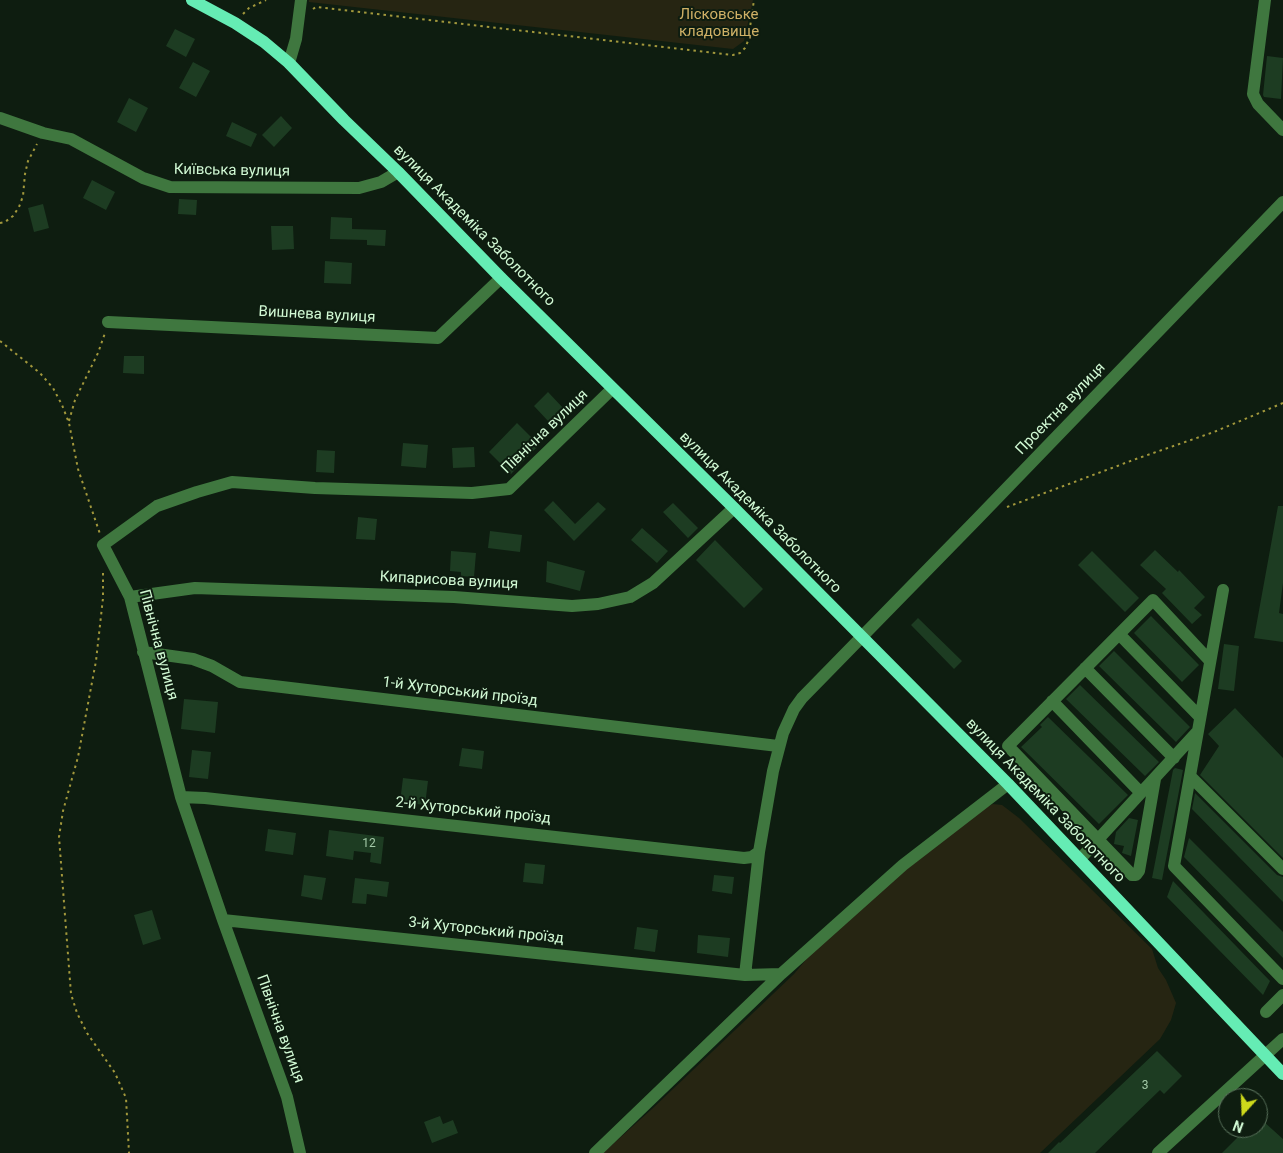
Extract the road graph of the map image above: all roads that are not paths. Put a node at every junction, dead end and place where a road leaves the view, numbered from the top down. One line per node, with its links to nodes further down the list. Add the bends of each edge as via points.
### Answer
1 (192, 0): 4 (main road, вулиця Академіка Заболотного, via 235,23)
2 (301, 0): 4 (street)
3 (1264, 0): 6 (street, via 1253,94 1258,104)
4 (289, 63): 7 (main road, вулиця Академіка Заболотного)
5 (0, 118): 7 (street, Київська вулиця, via 71,139 142,178 170,187 359,188 381,182)
6 (1283, 130)
7 (398, 172): 9 (main road, вулиця Академіка Заболотного)
8 (1283, 202): 16 (street, Проектна вулиця)
9 (501, 278): 10 (street, Вишнева вулиця, via 438,338); 11 (main road, вулиця Академіка Заболотного)
10 (108, 322)
11 (612, 389): 12 (main road, вулиця Академіка Заболотного); 14 (street, Північна вулиця, via 509,489 472,493 232,482 157,506 103,545)
12 (734, 508): 14 (street, Кипарисова вулиця, via 653,583 630,597 598,604 572,606 435,596 195,588); 16 (main road, вулиця Академіка Заболотного)
13 (1223, 590): 18 (street)
14 (130, 597): 17 (street, Північна вулиця)
15 (1118, 634): 18 (street, via 1153,600); 19 (street); 21 (street)
16 (861, 636): 23 (street, Проектна вулиця, via 802,698); 27 (main road, вулиця Академіка Заболотного)
17 (143, 652): 23 (street, 1-й Хуторський проїзд, via 193,659 240,682); 29 (street, Північна вулиця)
18 (1210, 661): 21 (street)
19 (1085, 668): 20 (street); 24 (street)
20 (1052, 701): 28 (street); 30 (street, via 1008,746)
21 (1200, 717): 22 (street)
22 (1198, 731): 24 (street); 25 (street)
23 (778, 746): 31 (street, Проектна вулиця)
24 (1174, 758): 26 (street)
25 (1190, 776): 33 (street); 37 (street, via 1174,866)
26 (1155, 779): 28 (street); 30 (street, via 1138,874 1131,874)
27 (1008, 784): 32 (main road, вулиця Академіка Заболотного); 35 (street, via 903,865)
28 (1141, 793): 30 (street)
29 (181, 797): 31 (street, 2-й Хуторський проїзд, via 744,858); 34 (street, Північна вулиця)
30 (1099, 839): 32 (street)
31 (759, 852): 36 (street, Проектна вулиця)
32 (1080, 859): 41 (main road, вулиця Академіка Заболотного)
33 (1283, 870)
34 (223, 920): 36 (street, 3-й Хуторський проїзд); 43 (street, Північна вулиця, via 287,1097)
35 (781, 974): 36 (street, 3-й Хуторський проїзд); 44 (street)
36 (745, 975)
37 (1283, 978)
38 (1283, 995): 39 (street)
39 (1266, 1012)
40 (1283, 1039): 41 (street)
41 (1266, 1056): 42 (main road, вулиця Академіка Заболотного); 45 (street)
42 (1283, 1074)
43 (300, 1153)
44 (594, 1153)
45 (1158, 1153)

